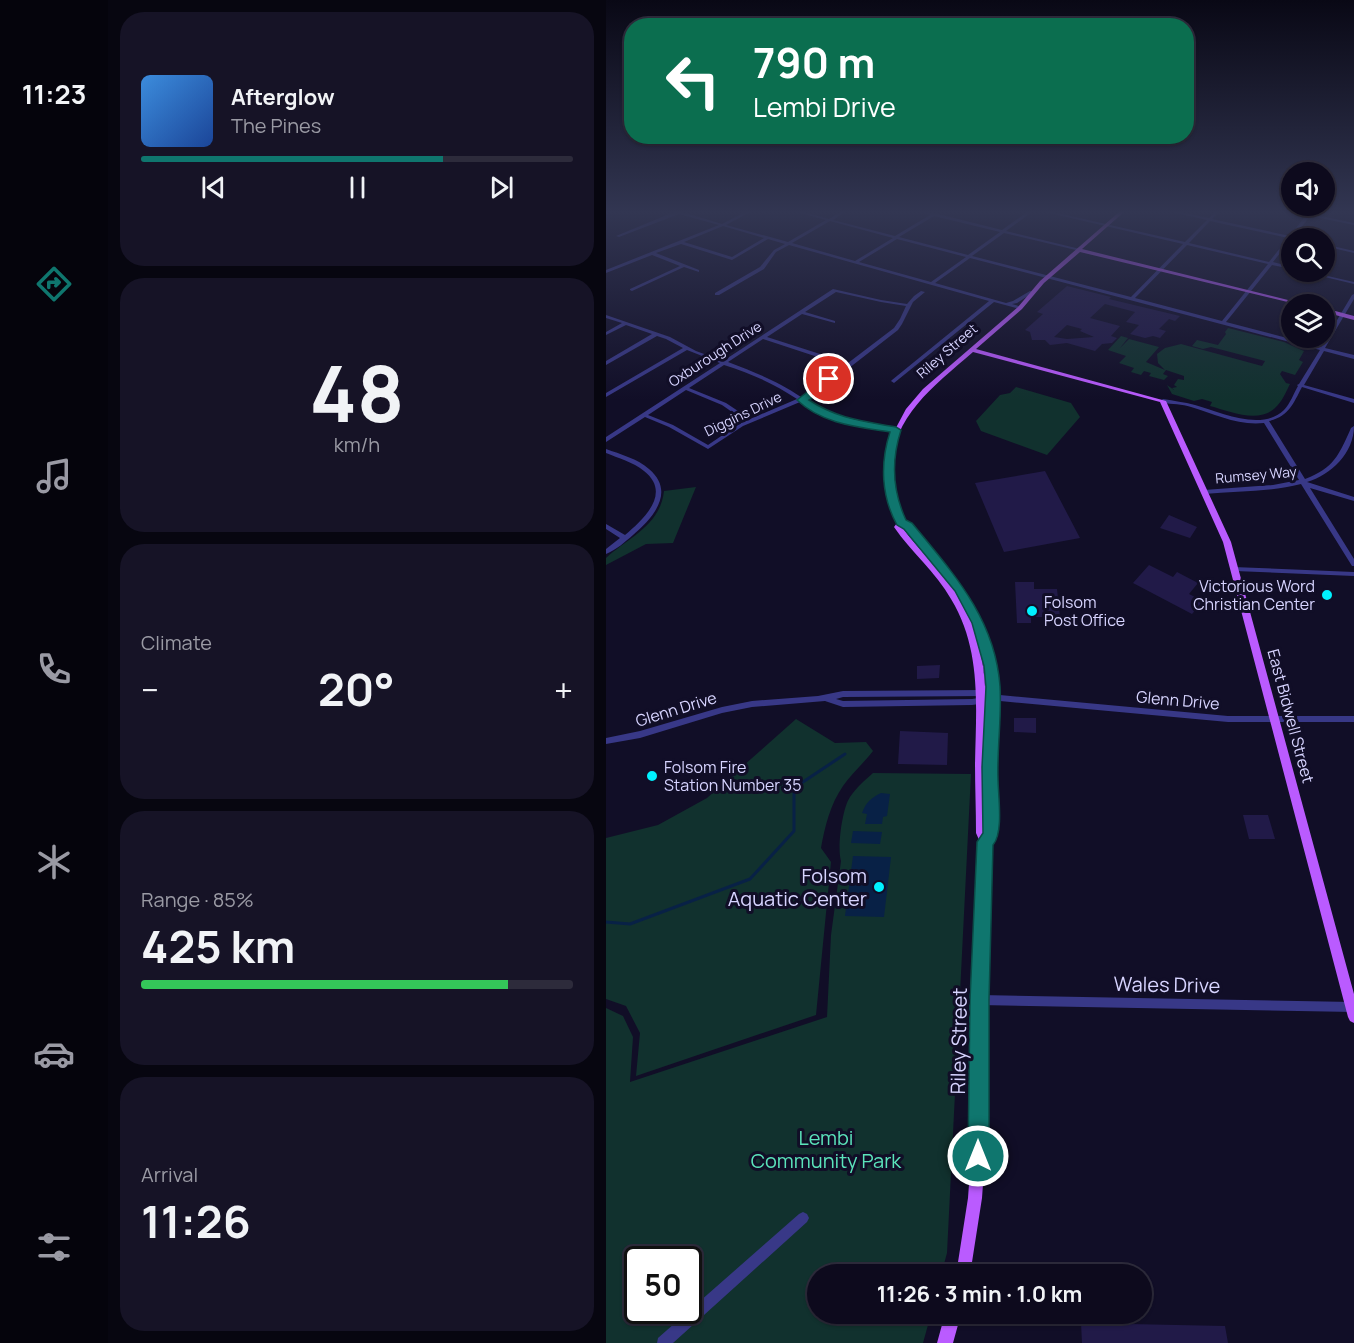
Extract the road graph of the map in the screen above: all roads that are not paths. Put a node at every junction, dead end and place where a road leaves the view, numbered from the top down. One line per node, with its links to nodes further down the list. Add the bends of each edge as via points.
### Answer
1 (665, 275): 14 (street)
2 (750, 275): 18 (street)
3 (899, 275): 13 (street)
4 (944, 275): 13 (street)
5 (1038, 275): 10 (street)
6 (1050, 275): 10 (main road, Riley Street)
7 (1155, 275): 20 (street)
8 (1180, 275): 15 (main road)
9 (1260, 275): 15 (street)
10 (1047, 277): 17 (main road, Riley Street); 20 (street)
11 (1335, 279): 12 (street)
12 (1354, 283)
13 (931, 284): 22 (street)
14 (632, 290)
15 (1248, 291): 21 (main road); 33 (street)
16 (923, 292): 24 (street, Diggins Drive)
17 (1032, 292): 23 (street); 25 (main road, Riley Street)
18 (717, 294)
19 (1354, 295): 28 (street)
20 (1132, 299): 33 (street)
21 (1281, 299)
22 (992, 301): 23 (street); 50 (street)
23 (1004, 304): 25 (street)
24 (907, 305): 26 (street, Oxburough Drive, via 835,290); 48 (street, Diggins Drive, via 898,326)
25 (1020, 308): 35 (main road, Riley Street)
26 (800, 312): 31 (street); 38 (street, Oxburough Drive)
27 (1335, 313): 28 (main road)
28 (1342, 315): 30 (main road); 34 (street)
29 (606, 316): 32 (street)
30 (1354, 318)
31 (833, 322)
32 (626, 323): 36 (street); 37 (street)
33 (1223, 323): 39 (street)
34 (1335, 327)
35 (995, 330): 42 (main road, Riley Street); 46 (main road, via 988,340 990,345)
36 (606, 334)
37 (656, 334): 40 (street); 47 (street)
38 (762, 337): 45 (street, Oxburough Drive); 48 (street)
39 (1281, 338)
40 (687, 348): 45 (street); 53 (street)
41 (1322, 348): 44 (street); 51 (street)
42 (972, 350): 43 (main road); 49 (main road, Riley Street)
43 (998, 357): 46 (main road); 49 (main road, via 972,358)
44 (1354, 357)
45 (723, 362): 52 (street, Oxburough Drive); 54 (street, via 771,381)
46 (1018, 362): 55 (main road)
47 (606, 363)
48 (848, 365): 54 (street, Diggins Drive)
49 (954, 366): 61 (main road, Riley Street, via 917,398)
50 (894, 381)
51 (1300, 386): 56 (street); 58 (street, via 1286,411)
52 (684, 388): 57 (street, Oxburough Drive); 59 (street, via 724,404)
53 (606, 395)
54 (802, 400): 59 (street, Diggins Drive); 61 (street, via 842,421)
55 (1159, 400): 58 (street, via 1238,420); 66 (main road, East Bidwell Street, via 1169,428 1175,431)
56 (1354, 401)
57 (644, 415): 59 (street, Diggins Drive, via 708,447); 62 (street, Oxburough Drive)
58 (1265, 420): 65 (street)
59 (749, 421)
60 (1354, 428): 63 (street, Rumsey Way)
61 (896, 430): 68 (main road, Riley Street, via 887,471)
62 (606, 440)
63 (1350, 445): 65 (street, Rumsey Way, via 1331,468)
64 (606, 451): 71 (street, via 641,467 657,484 654,509)
65 (1304, 484): 66 (street, Rumsey Way); 67 (street); 74 (street)
66 (1204, 492): 75 (main road, East Bidwell Street, via 1223,532)
67 (1354, 499)
68 (901, 523): 70 (main road, Riley Street, via 898,527); 73 (main road, Riley Street, via 908,526)
69 (606, 526): 71 (street)
70 (904, 535): 73 (main road, via 926,557); 78 (main road, Riley Street, via 944,582 964,613)
71 (625, 538): 72 (street)
72 (606, 552)
73 (936, 561): 78 (main road, Riley Street, via 959,589 978,623 990,666)
74 (1354, 564)
75 (1234, 569): 76 (street); 81 (main road, East Bidwell Street)
76 (1354, 574)
77 (884, 694): 78 (street, Glenn Drive); 79 (street, Glenn Drive, via 843,693); 80 (street)
78 (990, 697): 80 (street, Glenn Drive); 81 (street, Glenn Drive, via 1228,719); 84 (main road, Riley Street, via 981,833 985,842)
79 (826, 698): 80 (street, Glenn Drive); 83 (street, Glenn Drive, via 747,704 652,733)
80 (843, 704)
81 (1274, 718): 82 (street, Glenn Drive); 85 (main road, East Bidwell Street)
82 (1354, 719)
83 (606, 741)
84 (980, 1000): 85 (street, Wales Drive); 87 (main road, Riley Street, via 978,1156)
85 (1353, 1010)
86 (803, 1218): 89 (street)
87 (965, 1264)
88 (950, 1324): 90 (main road)
89 (663, 1343)
90 (945, 1343)

